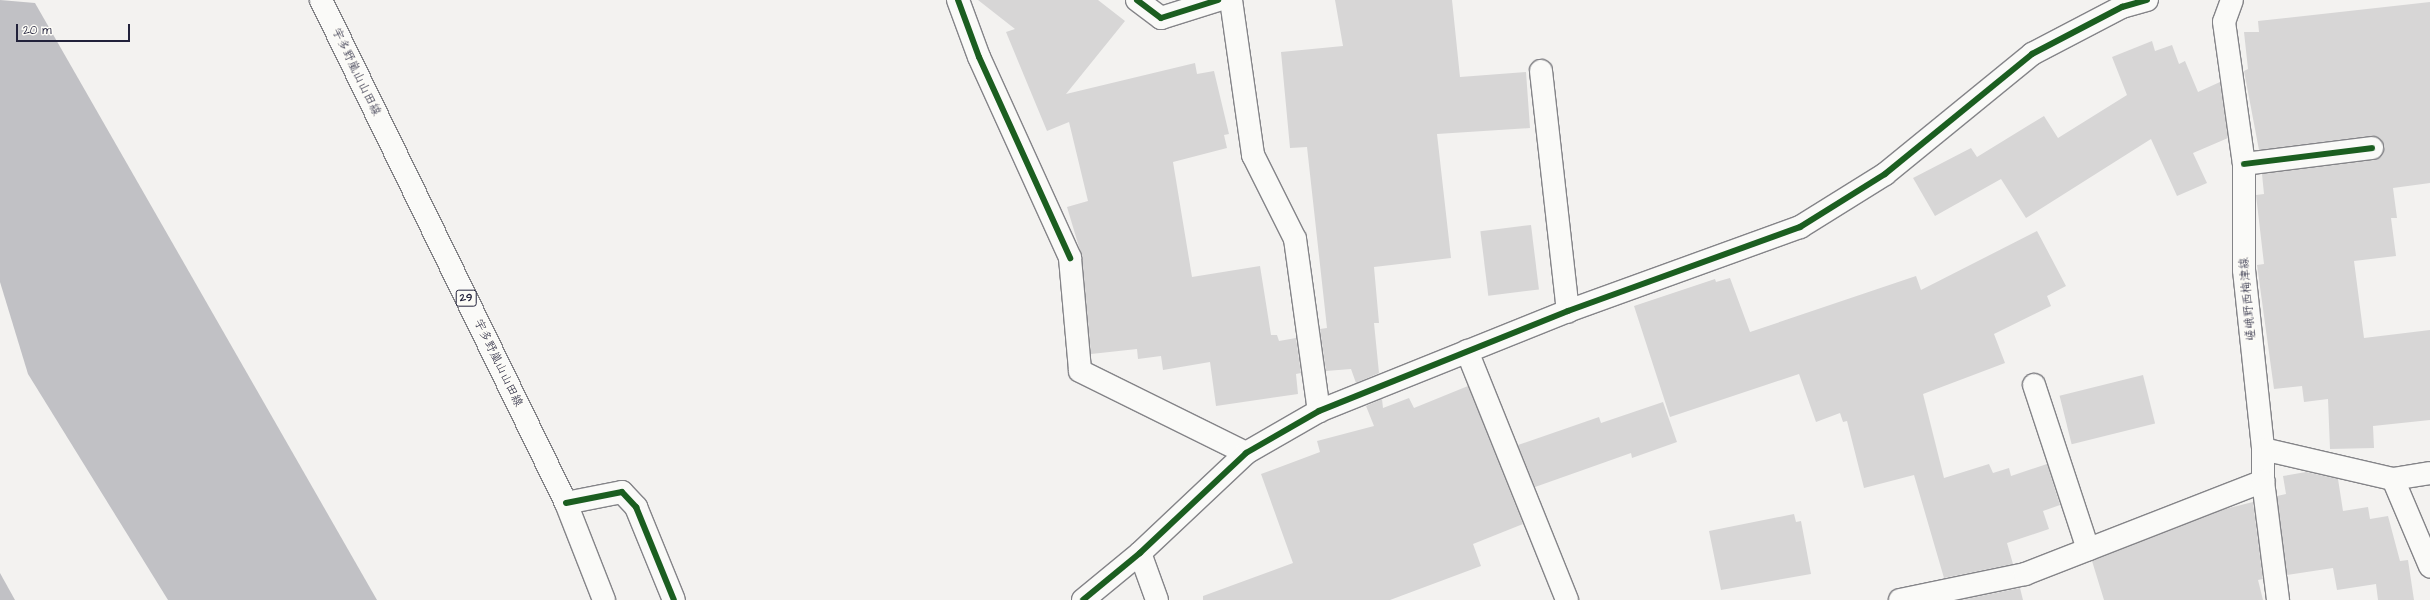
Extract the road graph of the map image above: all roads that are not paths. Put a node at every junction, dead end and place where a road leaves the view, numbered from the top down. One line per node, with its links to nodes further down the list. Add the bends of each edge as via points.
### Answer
1 (321, 0): 20 (street, 宇多野嵐山山田線 / 29)
2 (958, 0): 16 (street, via 979,57 1070,258 1080,371)
3 (1137, 0): 4 (street, via 1161,18)
4 (1218, 0)
5 (1230, 0): 14 (street, via 1254,155 1295,238)
6 (2147, 0): 11 (street, via 2122,6 2032,54 1884,174 1800,227)
7 (2232, 0): 10 (street, 嵯峨野西梅津線, via 2224,22)
8 (1541, 71): 11 (street)
9 (2372, 148): 10 (street)
10 (2244, 164): 15 (street, 嵯峨野西梅津線, via 2244,270)
11 (1568, 311): 12 (street)
12 (1467, 351): 14 (street); 28 (street)
13 (2034, 385): 21 (street)
14 (1319, 411): 16 (street)
15 (2263, 449): 18 (street); 19 (street, 嵯峨野西梅津線)
16 (1246, 453): 22 (street)
17 (2430, 472): 18 (street)
18 (2393, 479): 23 (street)
19 (2263, 481): 21 (street); 30 (street, 嵯峨野西梅津線)
20 (566, 504): 24 (street, 宇多野嵐山山田線 / 29); 25 (street, via 622,492 636,507)
21 (2088, 549): 29 (street, via 2025,574)
22 (1140, 553): 26 (street); 27 (street)
23 (2430, 566)
24 (604, 600)
25 (674, 600)
26 (1083, 600)
27 (1157, 600)
28 (1567, 600)
29 (1900, 600)
30 (2278, 600)

